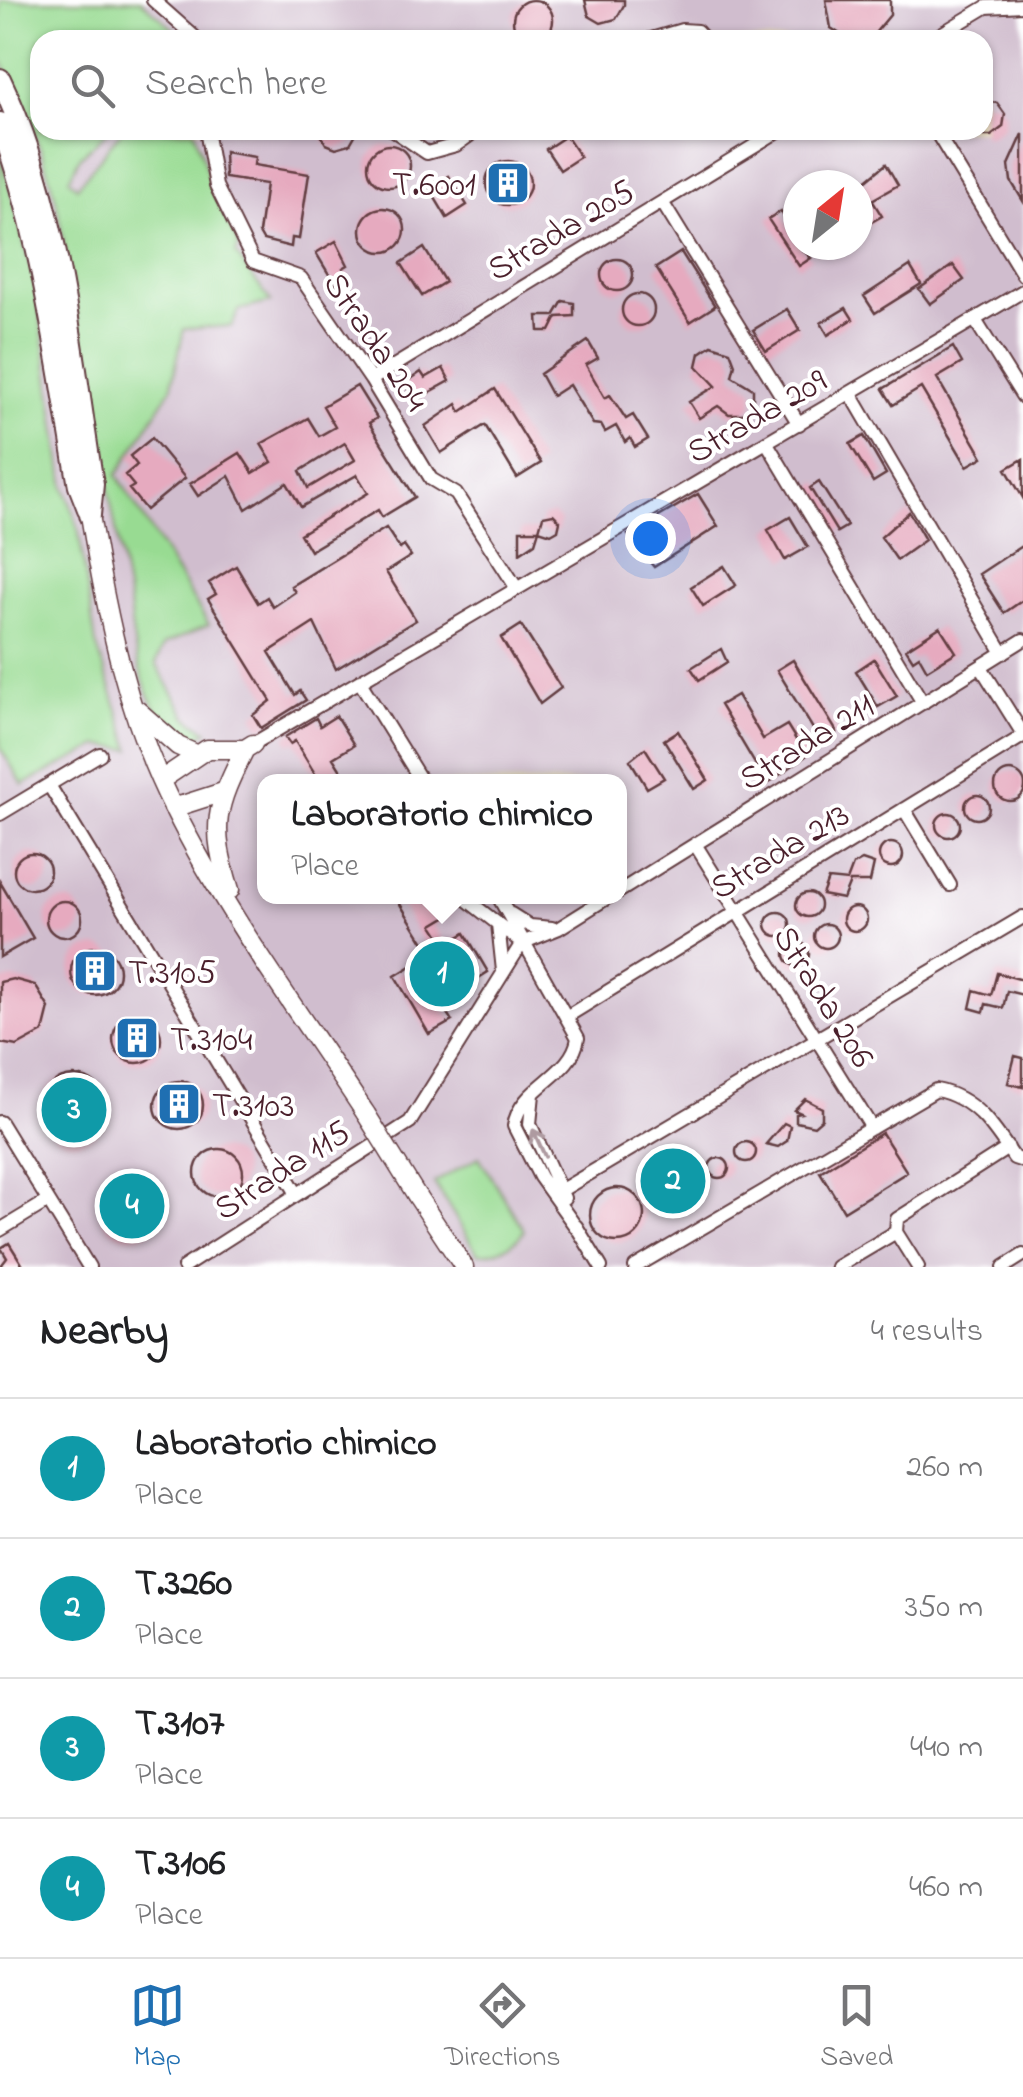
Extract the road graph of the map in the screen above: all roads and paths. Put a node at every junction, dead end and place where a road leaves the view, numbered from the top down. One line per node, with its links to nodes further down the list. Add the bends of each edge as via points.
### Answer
1 (153, 0): 3 (lane)
2 (1022, 9): 4 (lane, via 986,7)
3 (187, 30)
4 (947, 30)
5 (0, 78): 21 (highway, via 51,227 93,484)
6 (0, 122): 21 (highway, via 36,240 79,486)
7 (208, 140): 16 (lane, Strada 204, via 216,186 253,261 300,278)
8 (407, 140): 9 (lane, via 427,154)
9 (463, 140)
10 (754, 140): 12 (lane, Strada 205)
11 (941, 140): 13 (lane)
12 (662, 202): 16 (lane, Strada 205); 19 (lane)
13 (1023, 275)
14 (1023, 291): 15 (lane, Strada 209)
15 (975, 320): 17 (lane, Strada 209); 18 (lane)
16 (372, 380): 22 (lane, Strada 204, via 431,479 456,494)
17 (852, 394): 19 (lane, Strada 209); 24 (lane)
18 (1023, 397)
19 (799, 424): 20 (lane, Strada 209)
20 (767, 442): 22 (lane, Strada 209); 27 (lane)
21 (90, 516): 28 (main road, via 109,626)
22 (516, 588): 26 (lane, Strada 209)
23 (1023, 640): 24 (lane, Strada 211)
24 (1003, 653): 25 (lane, Strada 211)
25 (981, 667): 27 (lane, Strada 211); 29 (lane)
26 (360, 682): 30 (lane, Strada 209); 33 (lane)
27 (923, 703): 40 (lane, Strada 211)
28 (133, 706): 32 (main road, via 156,730); 34 (main road)
29 (1023, 735): 38 (lane, Strada 213)
30 (249, 746): 32 (main road); 36 (main road)
31 (100, 754): 35 (lane)
32 (196, 754): 34 (main road)
33 (417, 774)
34 (161, 780): 37 (main road)
35 (50, 784): 39 (lane); 62 (lane)
36 (223, 792): 37 (main road); 49 (main road, via 216,846)
37 (173, 808): 49 (main road)
38 (904, 809): 41 (lane); 46 (lane, Strada 213)
39 (0, 814)
40 (695, 844): 42 (lane, Strada 211); 46 (lane, Strada 206)
41 (950, 885)
42 (627, 887)
43 (474, 904): 50 (lane)
44 (503, 904): 47 (lane)
45 (597, 904): 51 (lane)
46 (736, 911): 54 (lane, Strada 213); 55 (lane, Strada 206)
47 (509, 913): 51 (lane, via 530,926); 52 (lane)
48 (1023, 917): 55 (lane)
49 (239, 920): 70 (main road, bridge)
50 (498, 924): 52 (lane); 53 (lane)
51 (559, 928): 52 (lane)
52 (522, 943): 53 (lane); 54 (lane)
53 (503, 976): 62 (lane, Strada 115, via 410,1122)
54 (566, 1017): 56 (lane, via 577,1046)
55 (816, 1038): 58 (lane, Strada 206); 61 (lane)
56 (533, 1094): 61 (lane, one-way to 56, via 530,1124); 65 (lane, via 516,1112 516,1136)
57 (0, 1122): 63 (lane)
58 (872, 1128): 59 (lane, via 936,1090 973,1104); 72 (lane)
59 (1008, 1148): 60 (lane); 66 (lane, via 897,1219)
60 (1023, 1161)
61 (560, 1191): 65 (lane)
62 (297, 1194): 69 (lane, Strada 115)
63 (48, 1201): 64 (lane); 68 (lane)
64 (0, 1230)
65 (578, 1230): 71 (lane)
66 (896, 1232): 73 (lane); 74 (lane)
67 (1023, 1255): 75 (lane)
68 (89, 1267)
69 (184, 1267)
70 (464, 1267)
71 (601, 1267)
72 (635, 1267)
73 (837, 1267)
74 (918, 1267)
75 (1004, 1267)

